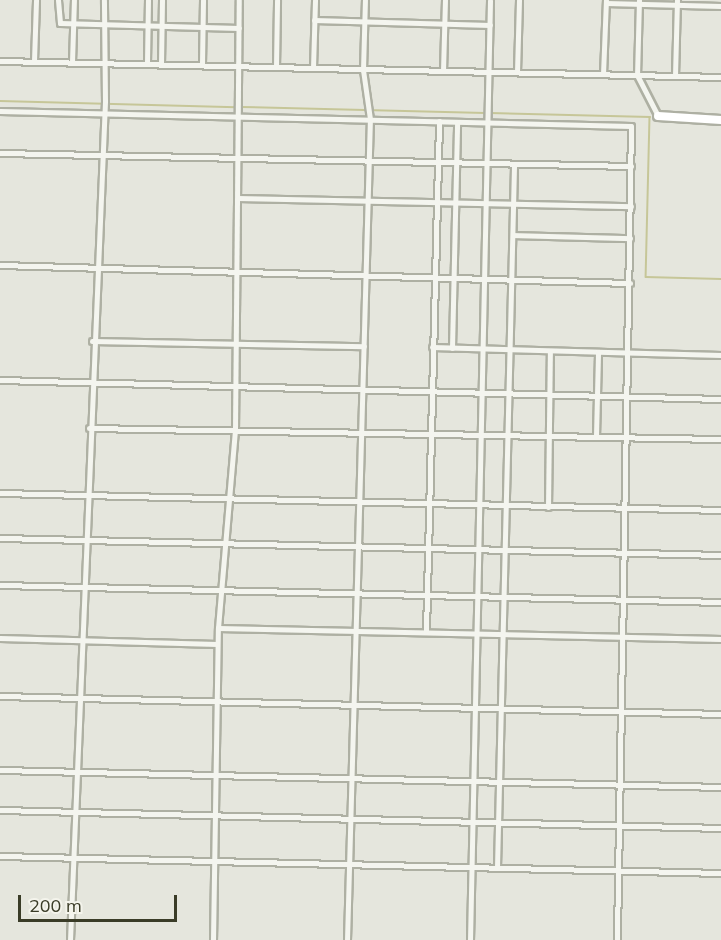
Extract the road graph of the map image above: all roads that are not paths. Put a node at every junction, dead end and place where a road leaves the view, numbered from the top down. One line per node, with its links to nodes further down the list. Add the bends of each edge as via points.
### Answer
1 (36, 0): 30 (street)
2 (58, 0): 21 (street, via 57,21)
3 (74, 0): 21 (street)
4 (104, 0): 23 (street)
5 (148, 0): 24 (street)
6 (162, 0): 26 (street)
7 (203, 0): 27 (street)
8 (239, 0): 28 (street)
9 (277, 0): 37 (street)
10 (315, 0): 19 (street)
11 (365, 0): 20 (street)
12 (445, 0): 22 (street)
13 (490, 0): 25 (street)
14 (519, 0): 42 (street)
15 (606, 2): 16 (street); 43 (street)
16 (639, 2): 17 (street); 44 (street)
17 (677, 2): 18 (street); 45 (street)
18 (721, 6)
19 (314, 20): 20 (street); 38 (street)
20 (364, 21): 22 (street); 39 (street)
21 (73, 23): 23 (street); 31 (street)
22 (445, 23): 25 (street); 40 (street)
23 (103, 24): 24 (street); 32 (street)
24 (147, 25): 26 (street); 33 (street)
25 (490, 25): 41 (street)
26 (161, 26): 27 (street); 34 (street)
27 (203, 27): 28 (street); 35 (street)
28 (239, 27): 36 (street)
29 (0, 60): 30 (street)
30 (34, 61): 31 (street)
31 (72, 62): 32 (street)
32 (103, 63): 33 (street); 48 (street)
33 (147, 63): 34 (street)
34 (161, 64): 35 (street)
35 (202, 64): 36 (street)
36 (239, 66): 37 (street); 49 (street)
37 (276, 68): 38 (street)
38 (313, 68): 39 (street)
39 (363, 70): 40 (street); 51 (street)
40 (442, 70): 41 (street)
41 (490, 71): 42 (street); 55 (street)
42 (517, 72): 43 (street)
43 (603, 74): 44 (street)
44 (637, 75): 45 (street); 50 (street)
45 (675, 76): 46 (street)
46 (721, 77)
47 (0, 111): 48 (street)
48 (103, 114): 49 (street); 57 (street)
49 (240, 116): 51 (street); 58 (street)
50 (658, 116): 52 (street)
51 (370, 119): 53 (street); 59 (street)
52 (721, 120)
53 (439, 121): 54 (street); 60 (street)
54 (457, 122): 55 (street); 61 (street)
55 (489, 123): 62 (street); 64 (street, via 628,125 632,128)
56 (0, 153): 57 (street)
57 (101, 158): 58 (street); 75 (street)
58 (239, 161): 59 (street); 65 (street)
59 (369, 163): 60 (street); 66 (street)
60 (438, 164): 61 (street); 67 (street)
61 (456, 164): 62 (street); 68 (street)
62 (487, 164): 63 (street); 69 (street)
63 (514, 164): 64 (street); 70 (street)
64 (631, 166): 71 (street)
65 (240, 198): 66 (street); 76 (street)
66 (368, 200): 67 (street); 77 (street)
67 (437, 202): 68 (street); 78 (street)
68 (455, 202): 69 (street); 79 (street)
69 (487, 203): 70 (street); 80 (street)
70 (513, 203): 71 (street); 72 (street)
71 (631, 206): 73 (street)
72 (513, 235): 73 (street); 81 (street)
73 (630, 238): 82 (street)
74 (0, 265): 75 (street)
75 (95, 267): 76 (street); 83 (street)
76 (238, 272): 77 (street); 84 (street)
77 (366, 276): 78 (street); 85 (street)
78 (434, 278): 79 (street); 86 (street)
79 (453, 278): 80 (street); 87 (street)
80 (484, 279): 81 (street); 88 (street)
81 (512, 280): 82 (street); 89 (street)
82 (630, 284): 92 (street)
83 (92, 341): 84 (street); 95 (street)
84 (237, 344): 85 (street); 96 (street)
85 (364, 346): 97 (street)
86 (432, 347): 87 (street); 98 (street)
87 (452, 348): 88 (street)
88 (483, 349): 89 (street); 99 (street)
89 (510, 349): 90 (street); 100 (street)
90 (550, 351): 91 (street); 101 (street)
91 (598, 352): 92 (street); 102 (street)
92 (628, 353): 93 (street); 103 (street)
93 (721, 355)
94 (0, 380): 95 (street)
95 (91, 382): 96 (street); 105 (street)
96 (236, 386): 97 (street); 106 (street)
97 (363, 390): 98 (street); 107 (street)
98 (430, 392): 99 (street); 108 (street)
99 (483, 393): 100 (street); 109 (street)
100 (508, 394): 101 (street); 110 (street)
101 (549, 394): 102 (street); 111 (street)
102 (597, 396): 103 (street); 112 (street)
103 (627, 397): 104 (street); 113 (street)
104 (721, 399)
105 (89, 428): 106 (street); 116 (street)
106 (235, 430): 107 (street); 117 (street)
107 (362, 431): 108 (street); 118 (street)
108 (428, 432): 109 (street); 119 (street)
109 (482, 433): 110 (street); 120 (street)
110 (507, 434): 111 (street); 121 (street)
111 (548, 435): 112 (street); 122 (street)
112 (596, 436): 113 (street)
113 (627, 436): 114 (street); 123 (street)
114 (721, 439)
115 (0, 493): 116 (street)
116 (86, 495): 117 (street); 126 (street)
117 (226, 499): 118 (street); 127 (street)
118 (360, 502): 119 (street); 128 (street)
119 (428, 504): 120 (street); 129 (street)
120 (480, 506): 121 (street); 130 (street)
121 (505, 506): 122 (street); 131 (street)
122 (548, 507): 123 (street)
123 (626, 508): 124 (street); 132 (street)
124 (721, 510)
125 (0, 538): 126 (street)
126 (84, 540): 127 (street); 135 (street)
127 (221, 546): 128 (street); 136 (street)
128 (358, 547): 129 (street); 137 (street)
129 (428, 549): 130 (street); 138 (street)
130 (479, 550): 131 (street); 139 (street)
131 (504, 550): 132 (street); 140 (street)
132 (625, 554): 133 (street); 141 (street)
133 (721, 555)
134 (0, 585): 135 (street)
135 (82, 586): 136 (street); 151 (street)
136 (219, 592): 137 (street); 143 (street)
137 (357, 594): 138 (street); 144 (street)
138 (427, 596): 139 (street); 145 (street)
139 (479, 597): 140 (street); 146 (street)
140 (503, 598): 141 (street); 147 (street)
141 (624, 601): 142 (street); 149 (street)
142 (721, 602)
143 (218, 628): 144 (street); 152 (street)
144 (356, 631): 145 (street); 156 (street)
145 (426, 632): 146 (street)
146 (478, 633): 147 (street); 157 (street)
147 (502, 634): 149 (street); 158 (street)
148 (0, 638): 151 (street)
149 (623, 638): 150 (street); 159 (street)
150 (721, 639)
151 (80, 640): 152 (street); 154 (street)
152 (217, 644): 155 (street)
153 (0, 696): 154 (street)
154 (77, 698): 155 (street); 162 (street)
155 (216, 702): 156 (street); 163 (street)
156 (353, 706): 157 (street); 164 (street)
157 (477, 708): 158 (street); 165 (street)
158 (501, 709): 159 (street); 166 (street)
159 (622, 712): 160 (street); 167 (street)
160 (721, 714)
161 (0, 770): 162 (street)
162 (74, 772): 163 (street); 170 (street)
163 (215, 776): 164 (street); 171 (street)
164 (352, 779): 165 (street); 172 (street)
165 (474, 782): 166 (street); 173 (street)
166 (500, 782): 167 (street); 174 (street)
167 (621, 786): 168 (street); 175 (street)
168 (721, 787)
169 (0, 810): 170 (street)
170 (72, 813): 171 (street); 178 (street)
171 (214, 816): 172 (street); 179 (street)
172 (351, 820): 173 (street); 180 (street)
173 (473, 823): 174 (street); 181 (street)
174 (499, 823): 175 (street); 182 (street)
175 (620, 826): 176 (street); 183 (street)
176 (721, 828)
177 (0, 856): 178 (street)
178 (71, 857): 179 (street); 185 (street)
179 (213, 861): 180 (street); 186 (street)
180 (350, 863): 181 (street); 187 (street)
181 (472, 866): 182 (street); 188 (street)
182 (498, 867): 183 (street)
183 (619, 871): 184 (street); 189 (street)
184 (721, 873)
185 (70, 940)
186 (213, 940)
187 (347, 940)
188 (470, 940)
189 (617, 940)

